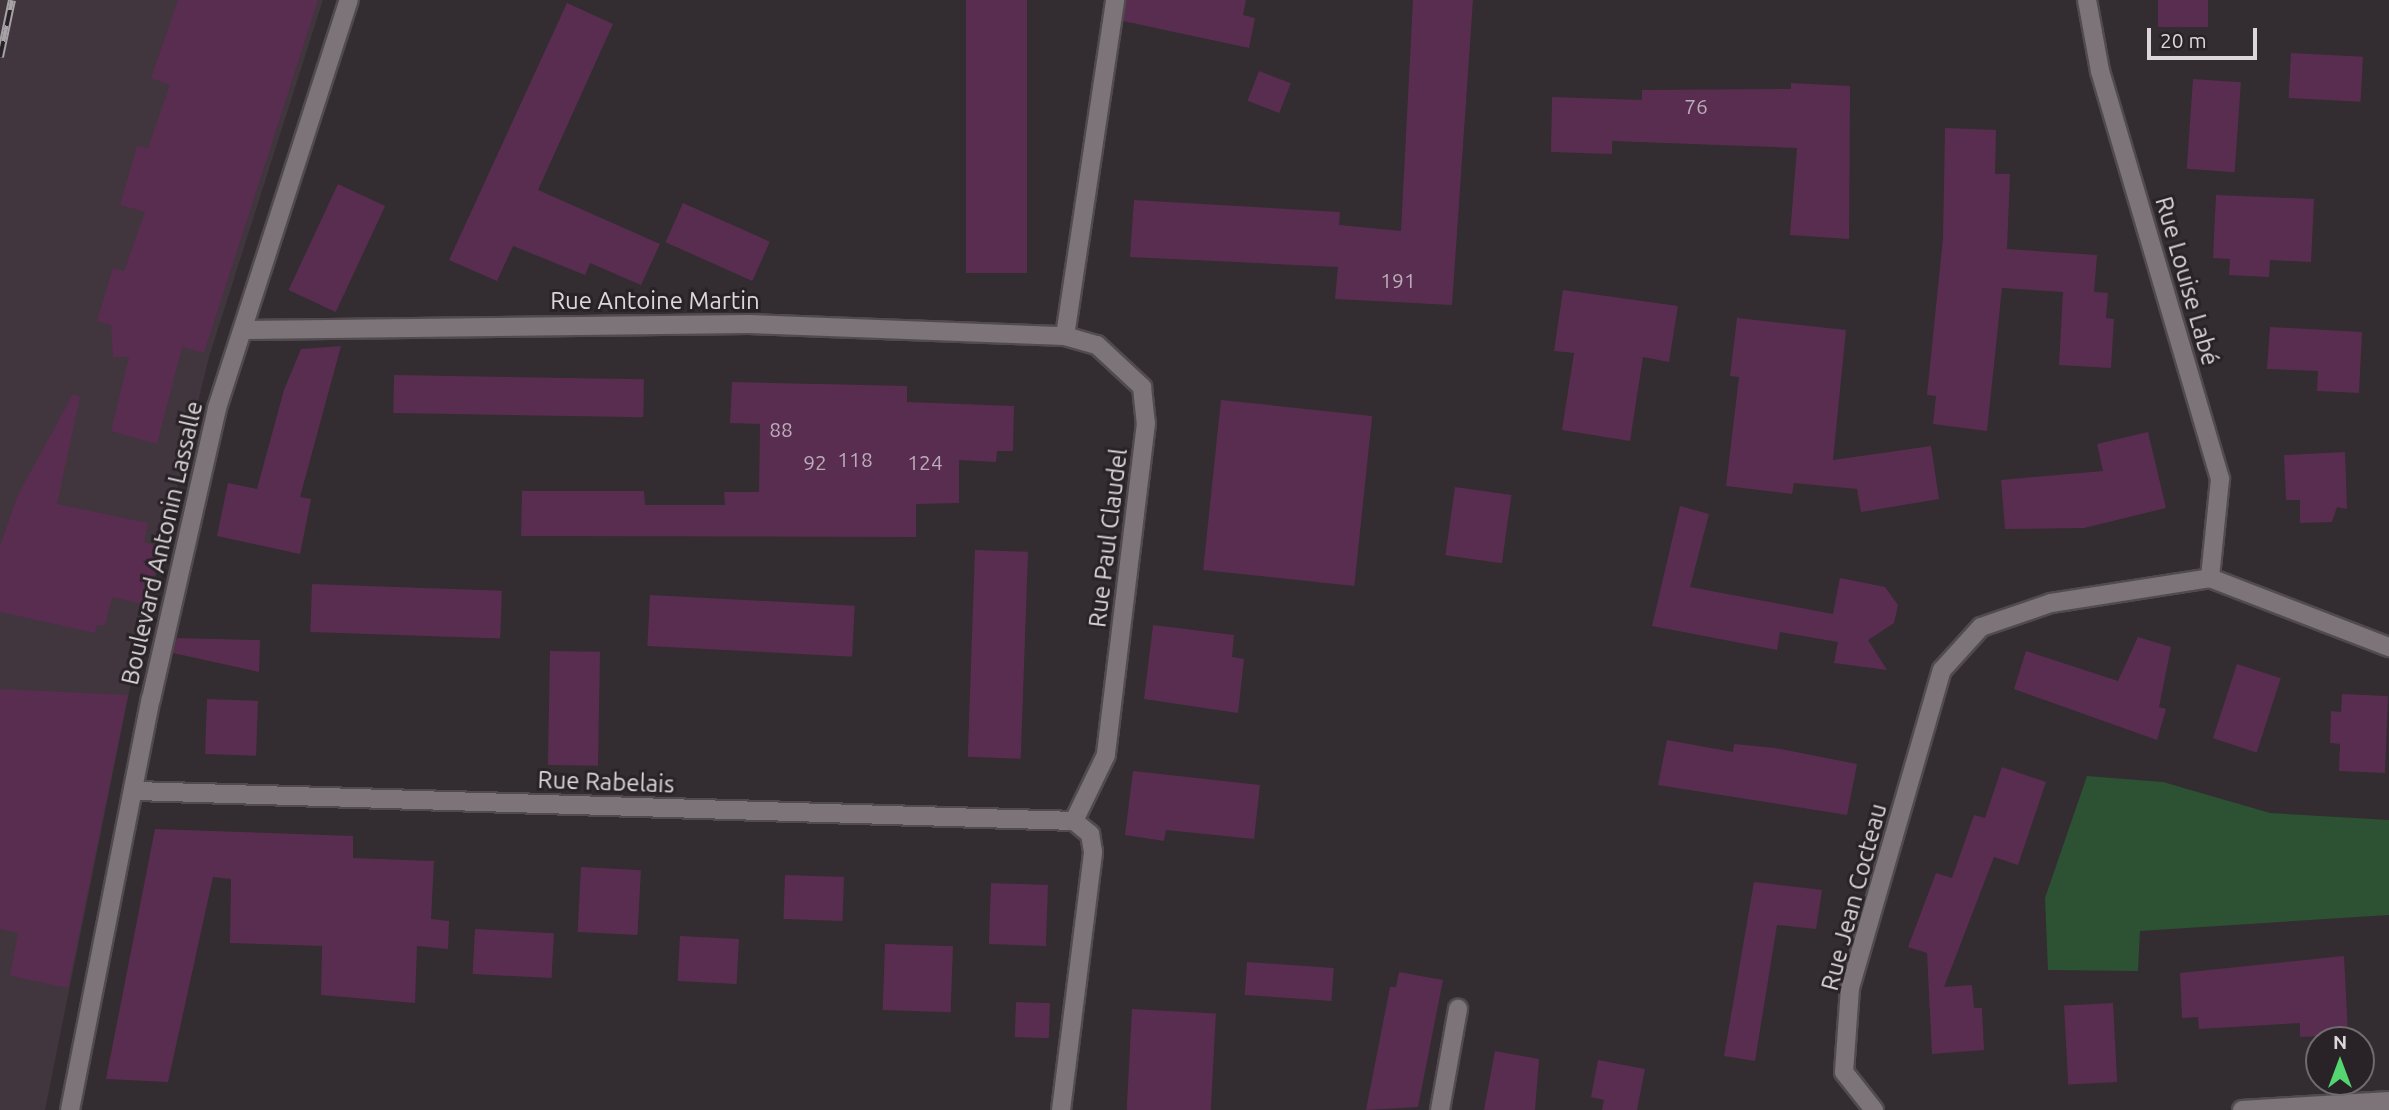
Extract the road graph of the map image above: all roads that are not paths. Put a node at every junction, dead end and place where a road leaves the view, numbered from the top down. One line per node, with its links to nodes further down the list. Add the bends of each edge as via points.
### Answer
1 (349, 0): 4 (street, Boulevard Antonin Lassalle)
2 (1115, 0): 5 (street)
3 (2087, 0): 6 (street, Rue Louise Labé, via 2100,71 2220,480)
4 (245, 330): 5 (street, Rue Antoine Martin, via 749,324); 8 (street, Boulevard Antonin Lassalle, via 214,421 151,699)
5 (1065, 336): 9 (street, Rue Paul Claudel, via 1097,345 1125,366 1142,387 1146,423 1106,755)
6 (2210, 578): 7 (street); 15 (street, Rue Jean Cocteau, via 2051,603 1981,627 1942,670 1850,988 1844,1072)
7 (2389, 647)
8 (136, 792): 9 (street, Rue Rabelais); 12 (street, Boulevard Antonin Lassalle)
9 (1074, 821): 13 (street, via 1090,834 1093,852)
10 (1458, 1009): 14 (street)
11 (2389, 1101): 16 (street)
12 (70, 1110)
13 (1061, 1110)
14 (1440, 1110)
15 (1874, 1110)
16 (2242, 1110)

